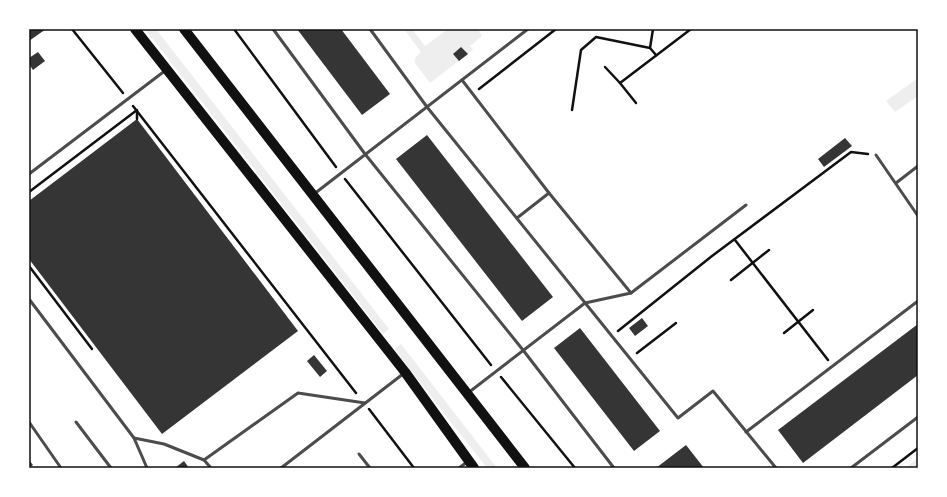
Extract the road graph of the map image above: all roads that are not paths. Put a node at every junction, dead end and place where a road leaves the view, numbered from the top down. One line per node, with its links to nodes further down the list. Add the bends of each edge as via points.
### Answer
1 (135, 29): 6 (main road)
2 (184, 29): 15 (main road)
3 (273, 29): 9 (lane)
4 (370, 29): 8 (lane)
5 (528, 29): 7 (lane)
6 (167, 68): 12 (lane); 24 (main road)
7 (462, 80): 8 (lane); 14 (lane)
8 (427, 107): 9 (lane); 18 (lane)
9 (366, 154): 15 (lane); 23 (lane)
10 (876, 154): 13 (lane)
11 (918, 166): 13 (lane)
12 (29, 174)
13 (896, 183): 17 (lane)
14 (549, 193): 18 (lane); 19 (lane)
15 (313, 195): 25 (main road)
16 (746, 205): 19 (lane)
17 (918, 216)
18 (517, 218): 22 (lane)
19 (631, 293): 22 (lane)
20 (29, 299): 31 (lane)
21 (918, 301): 30 (lane)
22 (584, 302): 23 (lane); 30 (lane, via 678,418 713,391)
23 (523, 350): 25 (lane); 43 (lane)
24 (405, 372): 26 (lane); 34 (main road)
25 (466, 394): 42 (main road)
26 (365, 403): 33 (lane, via 298,393); 39 (lane)
27 (918, 417): 45 (lane)
28 (29, 422): 35 (lane)
29 (76, 422): 36 (lane)
30 (746, 432): 44 (lane)
31 (134, 438): 33 (lane, via 164,444); 37 (lane)
32 (359, 454): 40 (lane)
33 (204, 460): 38 (lane)
34 (472, 464): 41 (lane)
35 (61, 468)
36 (111, 468)
37 (147, 468)
38 (212, 468)
39 (281, 468)
40 (370, 468)
41 (459, 468)
42 (524, 468)
43 (614, 468)
44 (776, 468)
45 (851, 468)

